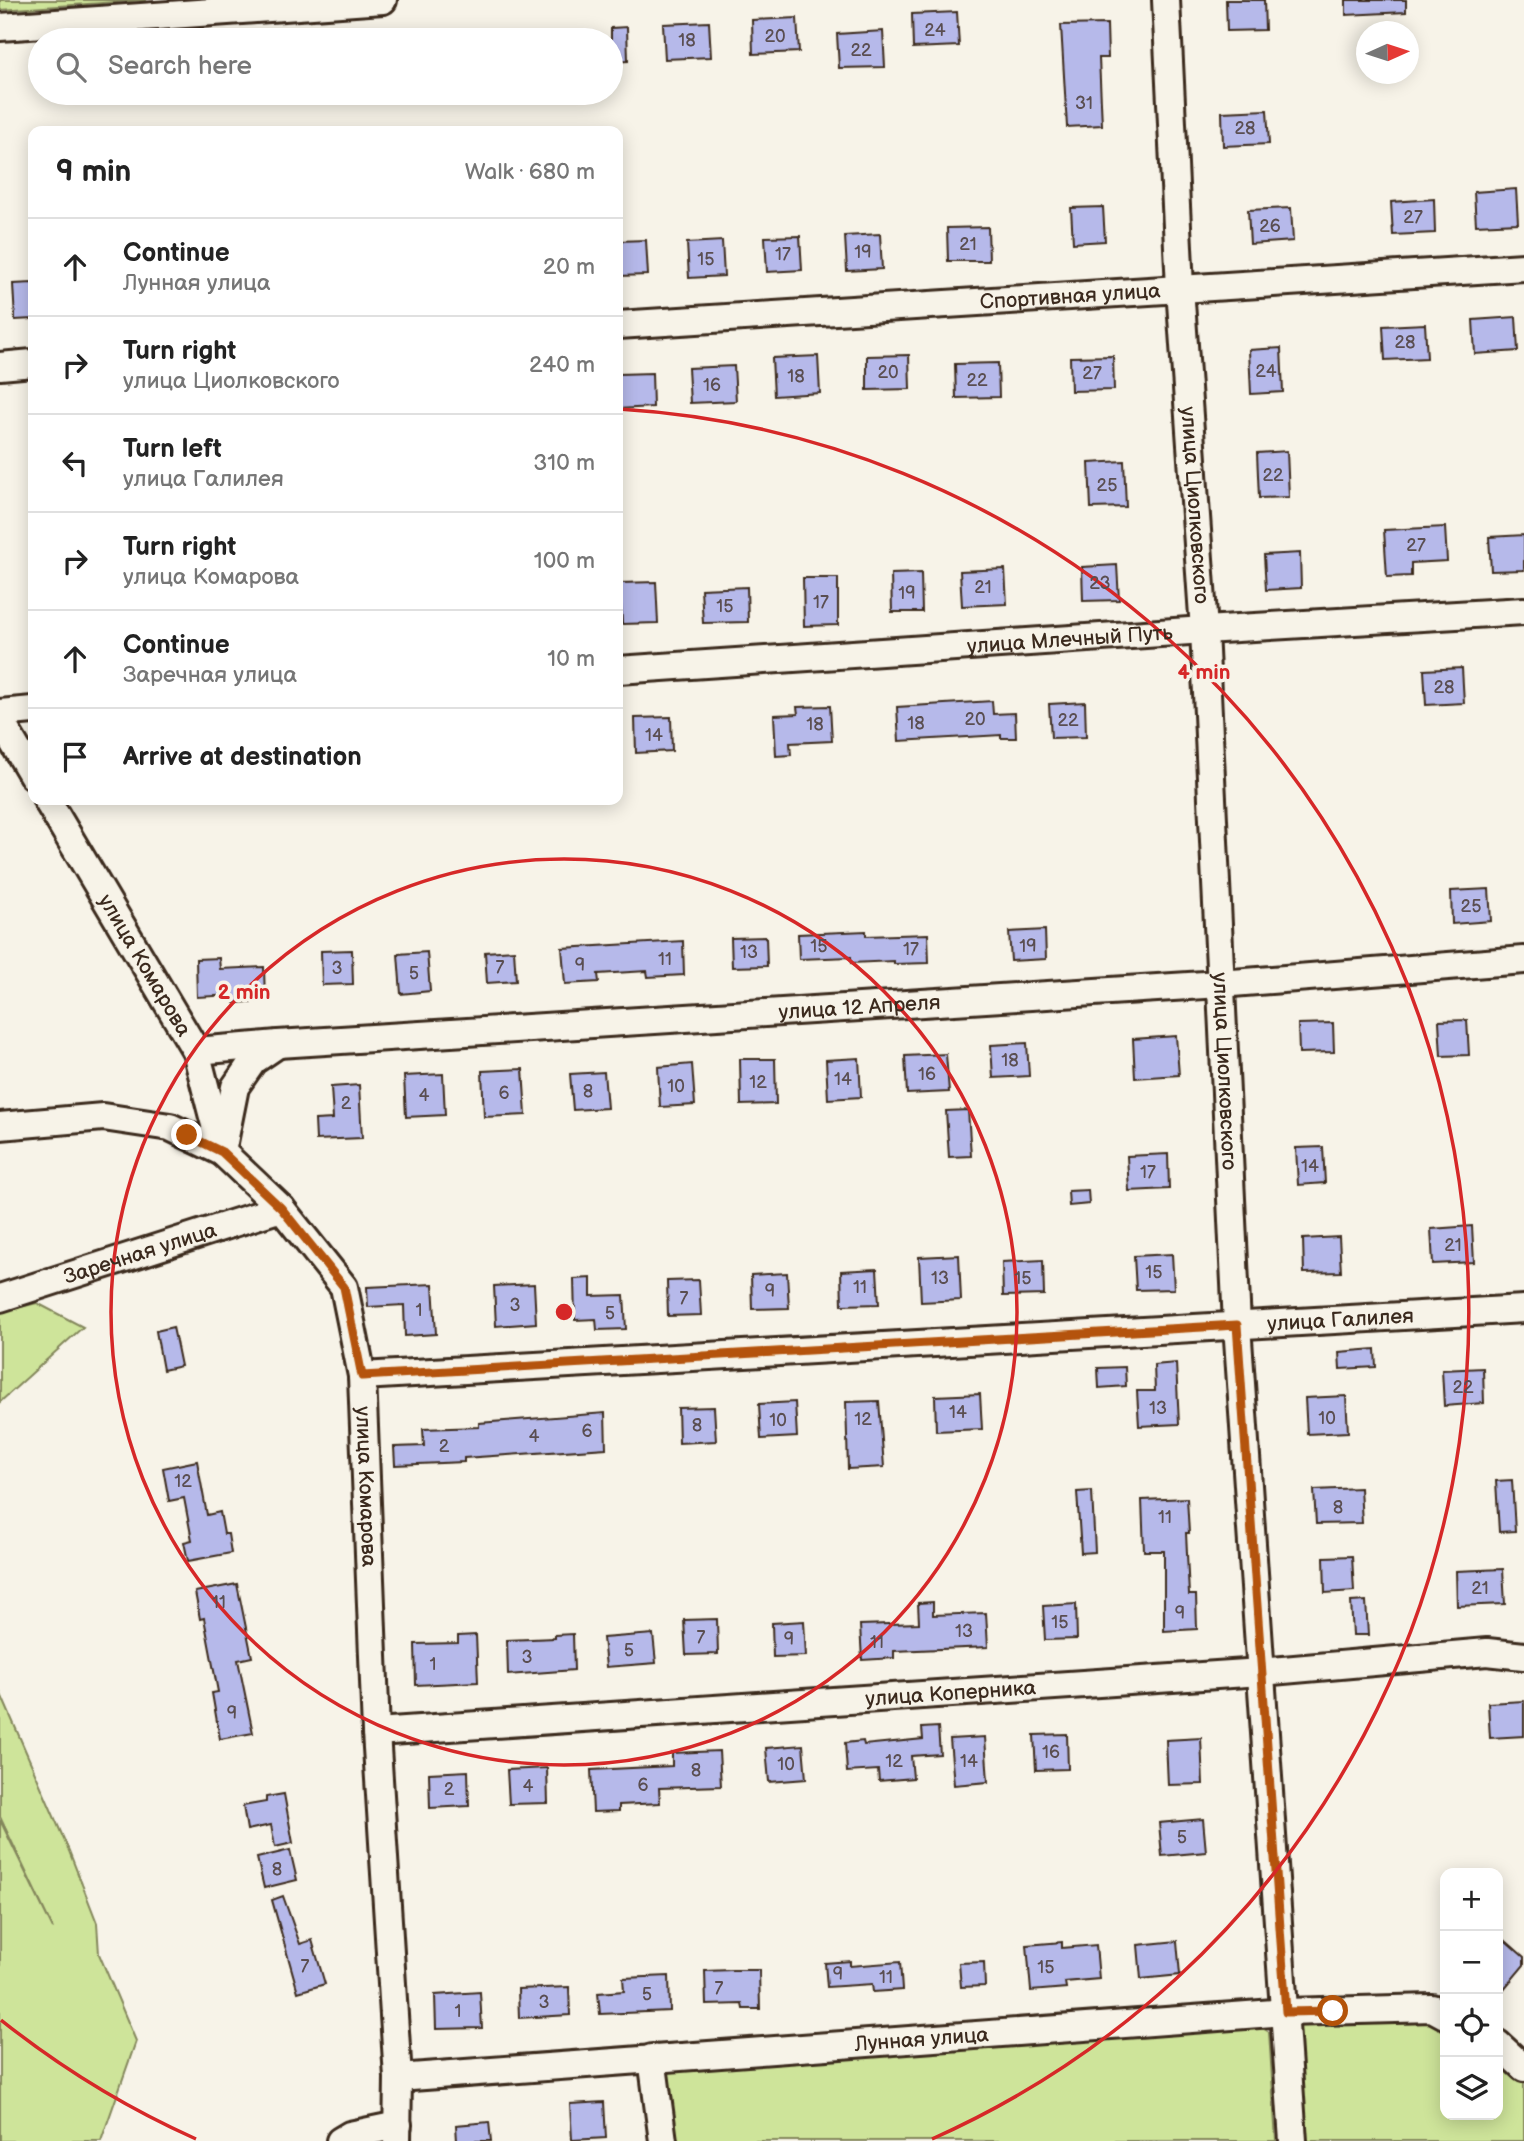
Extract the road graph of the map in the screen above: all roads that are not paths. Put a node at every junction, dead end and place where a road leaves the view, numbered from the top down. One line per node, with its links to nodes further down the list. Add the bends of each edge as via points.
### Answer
1 (383, 0): 3 (street)
2 (1166, 0): 5 (street, улица Циолковского)
3 (0, 27)
4 (1524, 267): 5 (street, Спортивная улица)
5 (1180, 288): 6 (street, Спортивная улица); 10 (street, улица Циолковского)
6 (623, 325)
7 (28, 363): 8 (street)
8 (0, 366)
9 (1524, 611): 10 (street, улица Млечный Путь)
10 (1204, 630): 11 (street, улица Млечный Путь); 18 (street, улица Циолковского)
11 (623, 670)
12 (28, 710): 13 (street)
13 (0, 713)
14 (0, 720): 15 (street)
15 (28, 768)
16 (50, 805): 20 (street, улица Комарова)
17 (1524, 960): 18 (street, улица 12 Апреля)
18 (1220, 984): 19 (street, улица 12 Апреля); 26 (street, улица Циолковского)
19 (278, 1044): 20 (street, улица 12 Апреля); 22 (street, via 253,1061 235,1087)
20 (196, 1051): 22 (street, улица Комарова)
21 (0, 1126): 22 (street, via 103,1117 170,1127)
22 (222, 1152): 23 (street, улица Комарова)
23 (281, 1208): 24 (street, Заречная улица); 27 (street, улица Комарова, via 344,1287)
24 (0, 1298)
25 (1524, 1309): 26 (street, улица Галилея)
26 (1237, 1325): 27 (street, улица Галилея); 29 (street, улица Циолковского)
27 (362, 1376): 30 (street, улица Комарова)
28 (1524, 1656): 29 (street, улица Коперника, via 1487,1652)
29 (1261, 1672): 30 (street, улица Коперника); 31 (street, улица Циолковского)
30 (376, 1731): 36 (street, улица Комарова)
31 (1286, 2012): 32 (street, Лунная улица, via 1432,2008); 34 (street, Лунная улица); 40 (street, улица Циолковского)
32 (1440, 2012)
33 (1503, 2049): 35 (street)
34 (652, 2058): 36 (street, Лунная улица); 39 (street)
35 (1524, 2068)
36 (398, 2078): 37 (street, улица Комарова)
37 (397, 2133): 38 (street, via 351,2135)
38 (341, 2141)
39 (663, 2141)
40 (1293, 2141)

